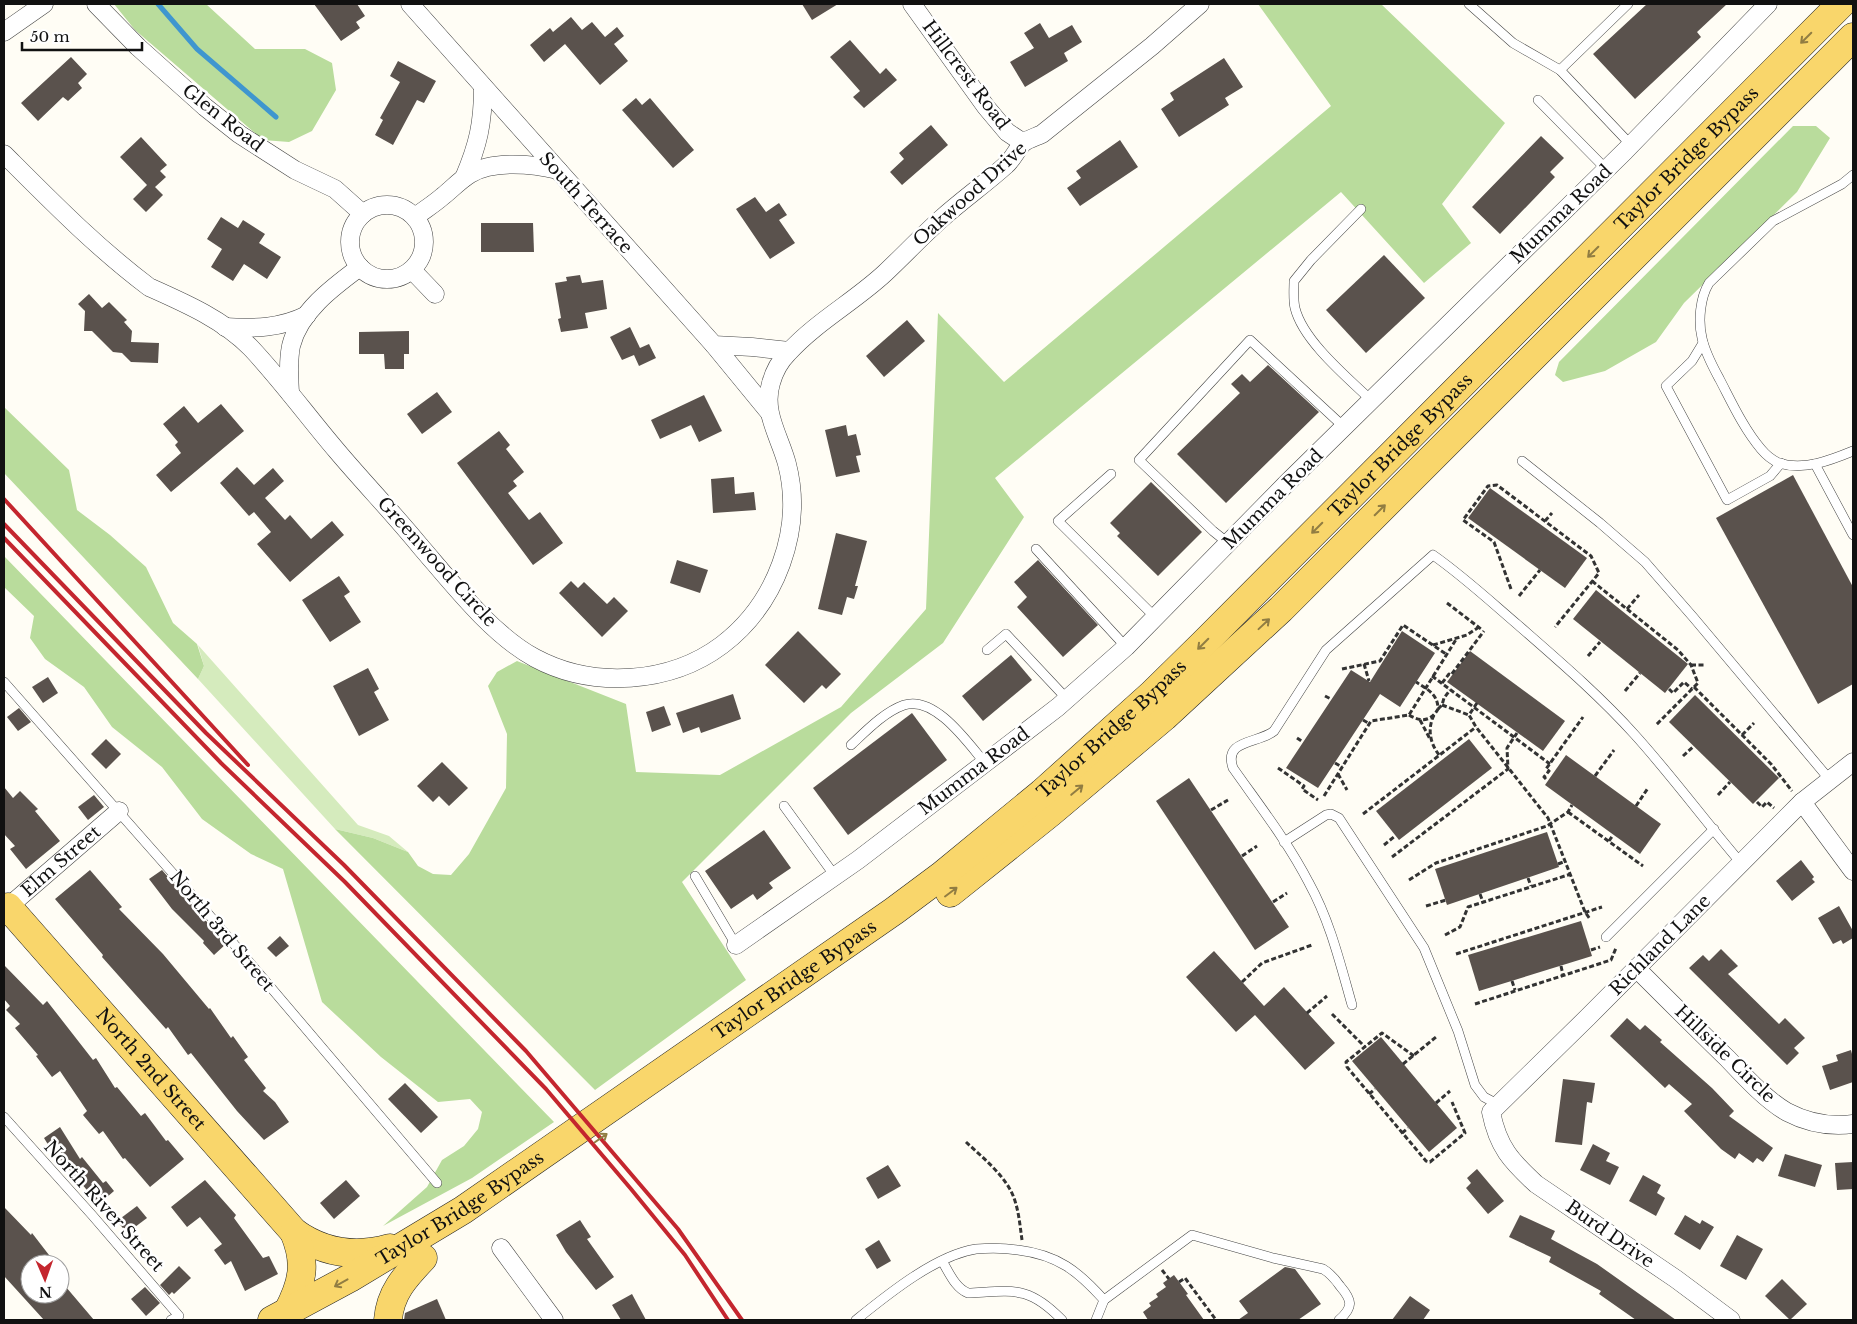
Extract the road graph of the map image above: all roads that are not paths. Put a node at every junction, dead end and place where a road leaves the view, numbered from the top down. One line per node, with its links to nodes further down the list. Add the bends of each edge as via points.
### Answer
1 (44, 4): 10 (street)
2 (96, 4): 23 (street, Glen Road, via 138,47 232,129 289,166 335,189)
3 (410, 4): 13 (street, South Terrace)
4 (912, 4): 15 (street, Hillcrest Road, via 986,107 1007,132)
5 (1200, 4): 15 (street, Oakwood Drive, via 1042,134)
6 (1469, 4): 12 (lane, via 1513,43)
7 (1628, 4): 12 (lane)
8 (1768, 4): 16 (street, Mumma Road)
9 (1841, 4): 74 (main road, Taylor Bridge Bypass, one-way to 74, via 1204,643 1042,793 894,911 512,1177)
10 (4, 32)
11 (1853, 37): 74 (main road, Taylor Bridge Bypass, one-way to 11, via 523,1193 905,926 1000,854 1107,765 1280,609)
12 (1560, 70): 16 (lane)
13 (483, 87): 19 (street, South Terrace); 21 (street, via 481,131)
14 (1538, 100): 18 (lane)
15 (1025, 141): 32 (street, Oakwood Drive, via 1004,167 942,218 859,296)
16 (1631, 145): 18 (street, Mumma Road)
17 (4, 154): 29 (street, Greenwood Circle, via 66,217 142,282)
18 (1606, 169): 34 (street, Mumma Road)
19 (558, 170): 21 (street, via 530,165 495,166 477,170); 31 (street, South Terrace)
20 (1853, 175): 30 (lane, via 1773,221 1709,283 1700,316)
21 (464, 178): 24 (street)
22 (1361, 209): 34 (lane, via 1294,281 1295,308 1313,341)
23 (363, 214): 24 (street, via 382,206 395,206); 25 (street, via 351,235 350,248)
24 (414, 217): 26 (street, via 423,231 424,244 423,254)
25 (360, 267): 26 (street, via 385,279 401,277); 28 (street)
26 (412, 270): 27 (street)
27 (435, 294)
28 (307, 315): 29 (street, via 284,325 249,329); 33 (street, via 291,346)
29 (226, 327): 33 (street, Greenwood Circle, via 249,347)
30 (1703, 343): 39 (lane, via 1734,407 1761,450); 39 (lane, via 1692,361 1666,386 1727,500 1770,476)
31 (714, 345): 32 (street); 35 (street, South Terrace)
32 (789, 351): 35 (street, Greenwood Circle, via 771,382)
33 (290, 393): 35 (street, Greenwood Circle, via 438,567 502,633 536,659 582,674 614,678 662,674 706,656 739,630 768,593 788,544 792,506 788,466)
34 (1372, 401): 36 (street, Mumma Road)
35 (769, 412)
36 (1345, 428): 43 (street, Mumma Road); 43 (lane, via 1250,340 1139,460)
37 (1853, 451): 40 (lane)
38 (1522, 461): 53 (lane, via 1645,562)
39 (1781, 463): 40 (lane)
40 (1815, 464): 42 (lane)
41 (1112, 474): 45 (lane, via 1058,521)
42 (1853, 535)
43 (1228, 543): 45 (street, Mumma Road)
44 (1036, 549): 46 (lane)
45 (1156, 618): 46 (street, Mumma Road)
46 (1126, 647): 49 (street, Mumma Road)
47 (987, 650): 49 (lane, via 1006,634)
48 (4, 682): 56 (lane, North 3rd Street)
49 (1067, 699): 52 (street, Mumma Road)
50 (851, 745): 52 (lane, via 896,709 923,704 933,708)
51 (1853, 762): 53 (street, Richland Lane)
52 (985, 763): 62 (street, Mumma Road)
53 (1830, 780): 54 (street, Richland Lane)
54 (1800, 799): 59 (street, Richland Lane); 60 (street)
55 (784, 806): 62 (lane)
56 (119, 811): 63 (street, Elm Street); 71 (lane, North 3rd Street)
57 (1714, 829): 58 (lane, via 1634,735 1578,678 1433,555 1326,650 1274,731 1233,750 1233,768); 59 (lane); 64 (lane)
58 (1284, 842): 67 (lane, via 1309,883 1328,925); 68 (lane, via 1326,815 1339,818 1424,948 1458,1031 1475,1085 1484,1097)
59 (1741, 863): 66 (street, Richland Lane)
60 (1853, 871)
61 (695, 876): 65 (lane)
62 (835, 876): 65 (street, Mumma Road)
63 (6, 909): 72 (main road, North 2nd Street)
64 (1606, 936)
65 (736, 945)
66 (1636, 968): 68 (street, Richland Lane); 70 (street, Hillside Circle, via 1779,1107 1824,1125)
67 (1352, 1005)
68 (1499, 1105): 86 (street, Burd Drive, via 1492,1112 1499,1140 1517,1166 1536,1184)
69 (4, 1117): 78 (lane, North River Street, via 92,1215)
70 (1853, 1124)
71 (437, 1183)
72 (294, 1232): 74 (main road, via 320,1247 348,1254); 77 (main road, via 300,1246 302,1272 295,1298)
73 (501, 1248): 81 (street)
74 (418, 1250): 77 (main road, Taylor Bridge Bypass, one-way to 77); 79 (main road, Taylor Bridge Bypass); 80 (main road, via 392,1297)
75 (942, 1261): 76 (lane, via 975,1250 1006,1249 1047,1255 1070,1267); 82 (lane, via 901,1286); 83 (lane, via 959,1287 968,1293 1020,1293 1043,1303)
76 (1104, 1300): 84 (lane); 85 (lane, via 1192,1235 1330,1273 1349,1298 1347,1312)
77 (280, 1316)
78 (175, 1318)
79 (313, 1320)
80 (388, 1320)
81 (554, 1320)
82 (856, 1320)
83 (1062, 1320)
84 (1096, 1320)
85 (1339, 1320)
86 (1731, 1320)

